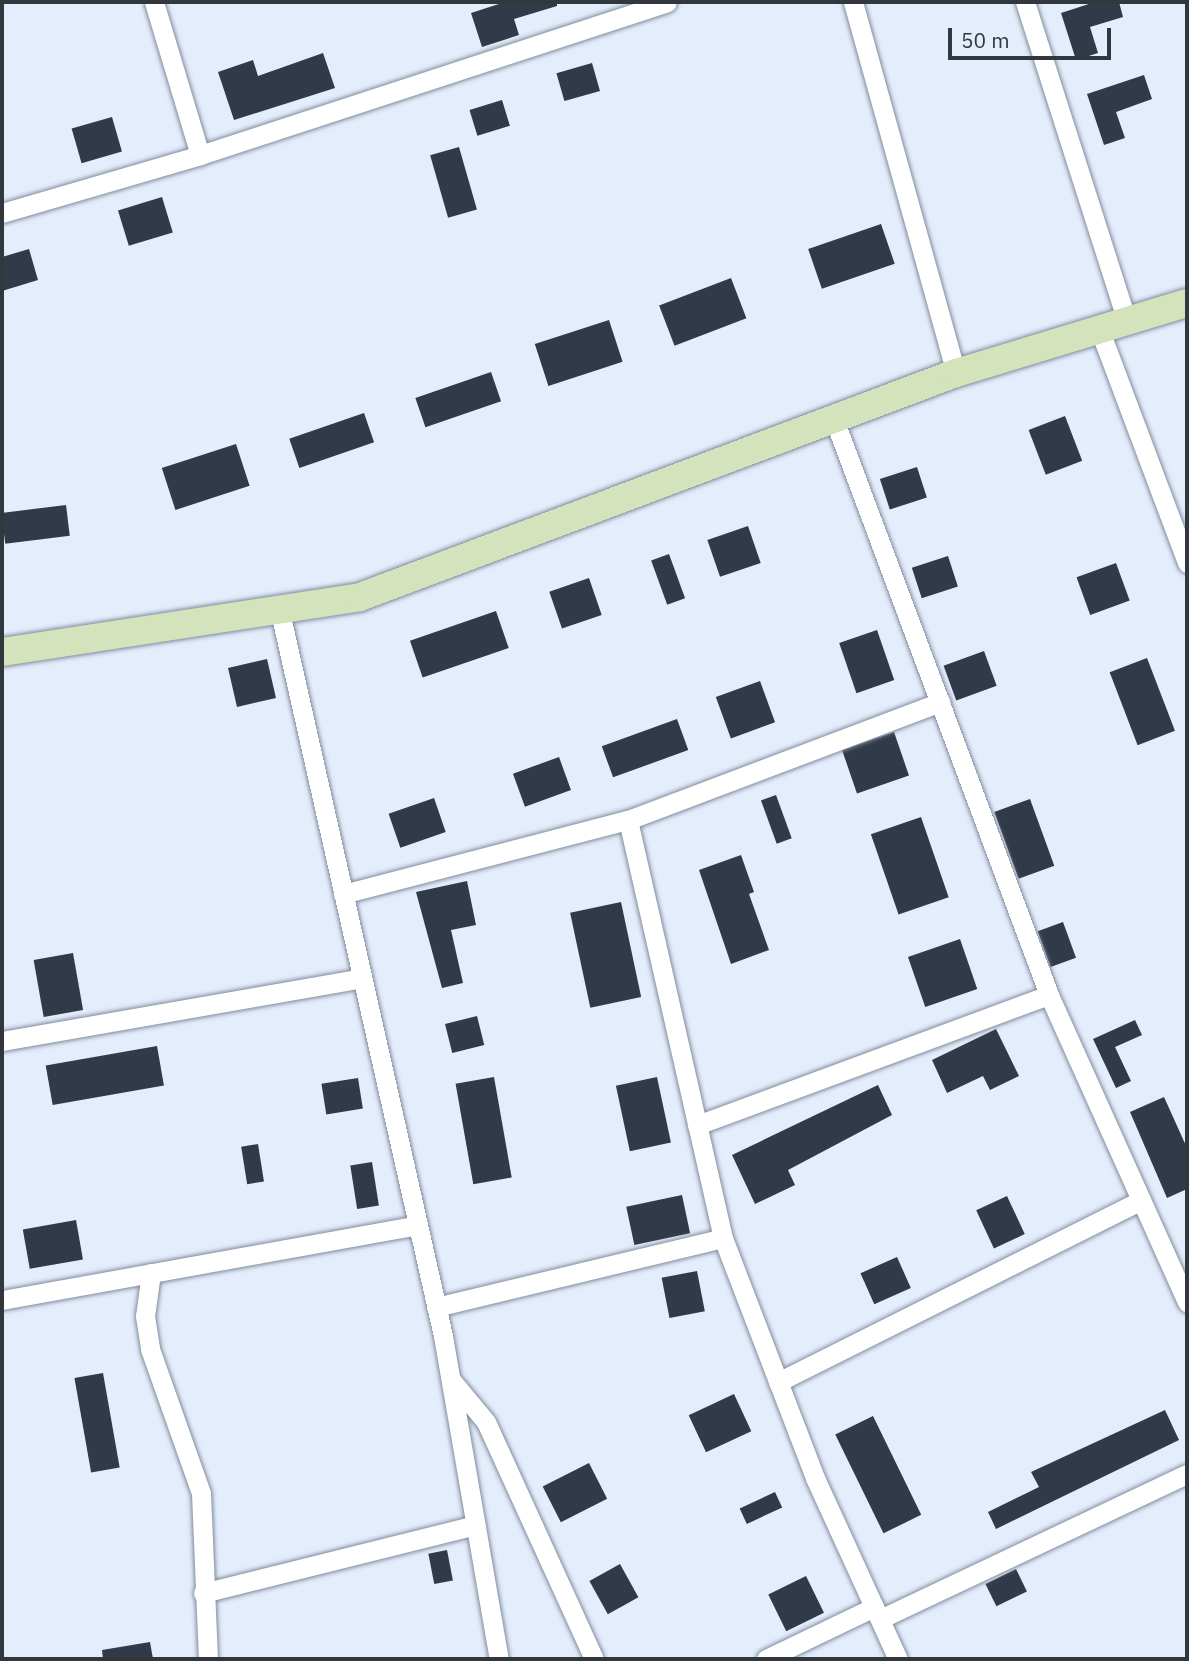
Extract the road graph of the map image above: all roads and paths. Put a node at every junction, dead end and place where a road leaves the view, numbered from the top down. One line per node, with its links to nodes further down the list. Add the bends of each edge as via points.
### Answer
1 (154, 2): 5 (street)
2 (667, 2): 5 (street)
3 (853, 2): 10 (street)
4 (1024, 2): 8 (street)
5 (200, 155): 6 (street)
6 (2, 213)
7 (1187, 303): 8 (street)
8 (1126, 322): 9 (street)
9 (1100, 331): 10 (street); 12 (street)
10 (956, 373): 11 (street)
11 (834, 419): 13 (street, via 359,597); 15 (street)
12 (1187, 562)
13 (280, 611): 14 (street); 17 (street)
14 (2, 652)
15 (940, 702): 16 (street); 19 (street)
16 (628, 820): 17 (street); 21 (street)
17 (343, 894): 18 (street)
18 (362, 978): 20 (street); 23 (street)
19 (1049, 995): 21 (street); 22 (street)
20 (2, 1041)
21 (697, 1125): 24 (street)
22 (1141, 1200): 27 (street); 30 (street)
23 (417, 1225): 25 (street); 28 (street)
24 (723, 1238): 28 (street); 30 (street)
25 (151, 1273): 26 (street); 33 (street, via 145,1316 150,1349 201,1493)
26 (2, 1300)
27 (1187, 1302)
28 (436, 1307): 29 (street)
29 (450, 1379): 32 (street); 37 (street, via 486,1422)
30 (778, 1382): 34 (street, via 815,1478)
31 (1187, 1474): 34 (street)
32 (476, 1525): 33 (street); 36 (street)
33 (203, 1593): 35 (street)
34 (877, 1613): 38 (street); 39 (street)
35 (208, 1659)
36 (499, 1659)
37 (594, 1659)
38 (766, 1659)
39 (898, 1659)

